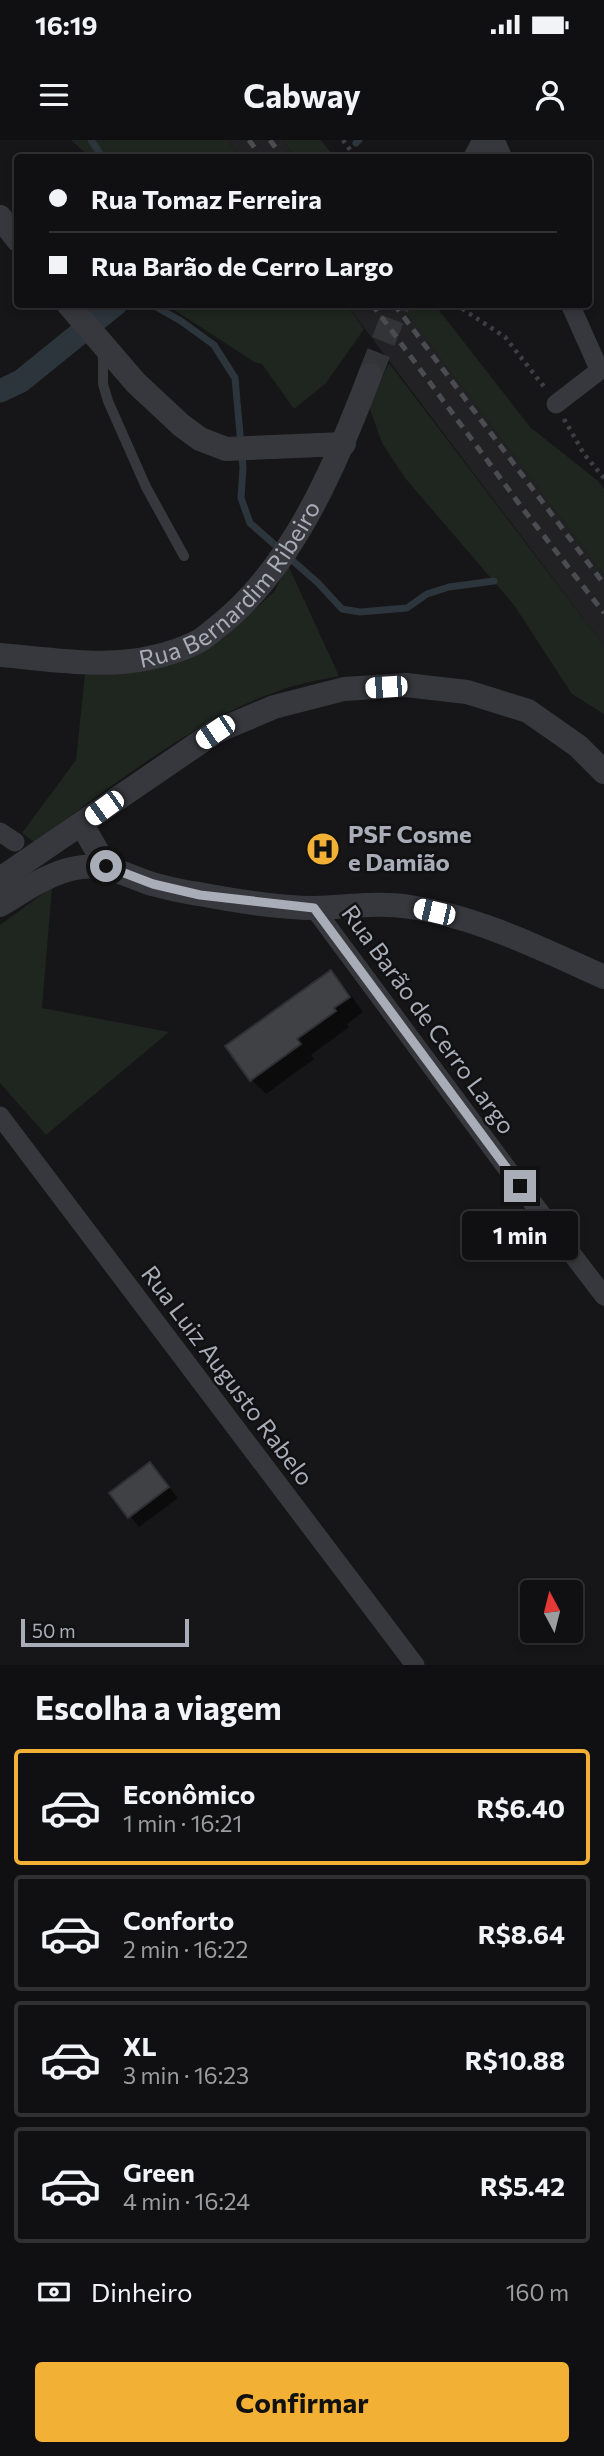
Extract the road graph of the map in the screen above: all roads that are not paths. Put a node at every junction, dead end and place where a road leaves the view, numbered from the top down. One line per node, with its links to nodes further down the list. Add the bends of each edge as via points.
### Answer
1 (0, 218): 2 (street)
2 (14, 235)
3 (572, 308): 6 (street)
4 (73, 311): 5 (street)
5 (101, 341): 9 (street, via 136,383 200,439 226,449); 10 (lane, via 108,401 146,487)
6 (602, 368): 8 (street)
7 (370, 375): 9 (street, Rua Bernardim Ribeiro)
8 (556, 404)
9 (344, 444): 11 (street, Rua Bernardim Ribeiro, via 269,575 236,612 196,643 153,657 108,662)
10 (184, 556)
11 (0, 655)
12 (604, 772): 13 (street, via 578,746 528,711 467,692 406,685 344,689 274,706 215,732)
13 (82, 825): 14 (street); 15 (street)
14 (106, 866): 16 (street, via 52,875); 17 (street, via 200,895)
15 (0, 879)
16 (0, 905)
17 (314, 908): 18 (street, via 376,904 457,918 515,937); 20 (street, Rua Barão de Cerro Largo)
18 (604, 977)
19 (0, 1116): 21 (street, Rua Luiz Augusto Rabelo)
20 (604, 1296)
21 (415, 1665)

